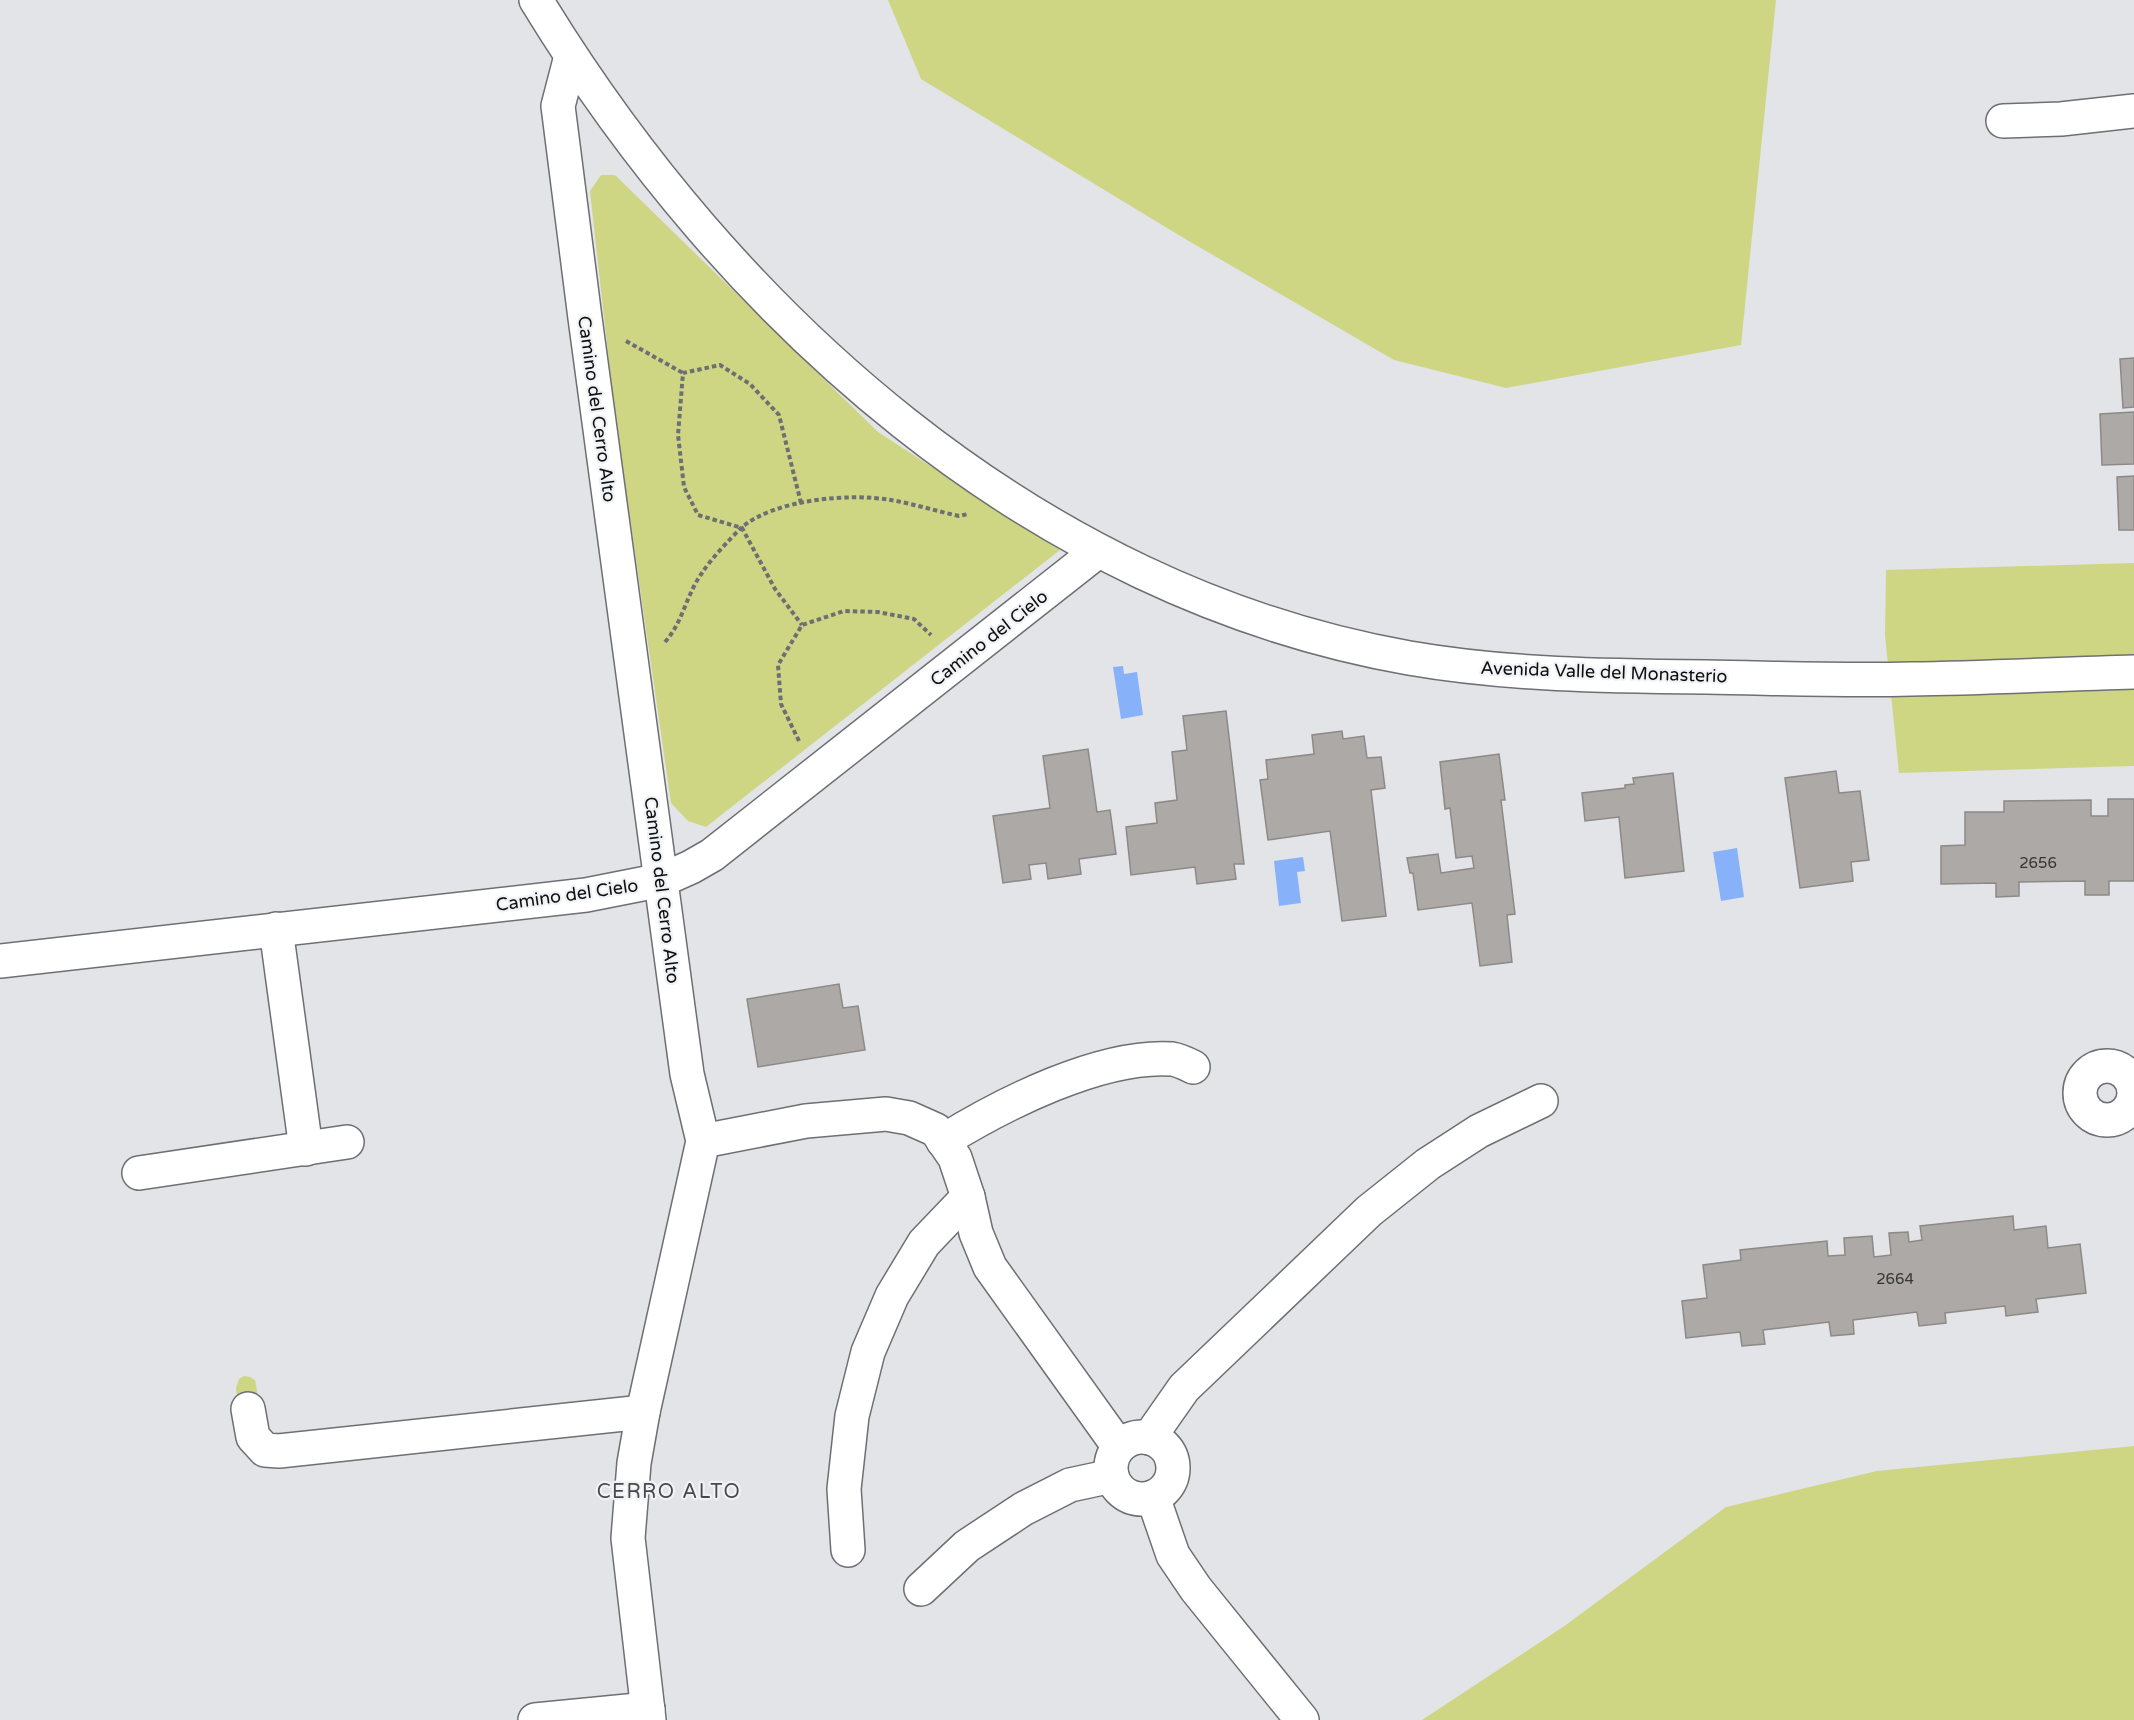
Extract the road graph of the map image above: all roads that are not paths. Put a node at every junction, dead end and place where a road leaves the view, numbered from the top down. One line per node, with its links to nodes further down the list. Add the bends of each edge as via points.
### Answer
1 (536, 0): 2 (street, Avenida Valle del Monasterio)
2 (571, 56): 5 (street, Avenida Valle del Monasterio, via 661,182 765,297 830,360 936,447 1012,501); 7 (street, Camino del Cerro Alto, via 558,106)
3 (2134, 111): 4 (street)
4 (2003, 121)
5 (1098, 551): 6 (street, Avenida Valle del Monasterio, via 1157,580 1280,627 1343,645 1477,668 1656,677 1907,680); 7 (street, Camino del Cielo, via 712,855)
6 (2134, 672)
7 (662, 880): 8 (street, Camino del Cielo, via 586,895); 13 (street, Camino del Cerro Alto, via 687,1074)
8 (276, 929): 9 (street, Camino del Cielo); 15 (street)
9 (0, 961)
10 (1193, 1067): 12 (street, via 1174,1059 1133,1060 1093,1070 1003,1108)
11 (1541, 1101): 20 (street, via 1479,1131 1428,1164 1369,1211 1184,1388)
12 (943, 1140): 13 (street, via 936,1130 909,1118 886,1114 806,1121); 17 (street, via 956,1158)
13 (703, 1141): 19 (street, Camino del Cerro Alto)
14 (347, 1142): 15 (street)
15 (306, 1149): 16 (street)
16 (139, 1173)
17 (968, 1197): 20 (street, via 976,1233 990,1267); 22 (street, via 924,1243 892,1296 868,1352 852,1416 844,1489)
18 (248, 1409): 19 (street, via 253,1437 265,1450 279,1451)
19 (643, 1412): 24 (street, Camino del Cerro Alto, via 628,1538)
20 (1127, 1454): 21 (street, via 1116,1486 1132,1498); 21 (street, via 1158,1442 1170,1457 1172,1476 1168,1485); 23 (street, via 1023,1509 967,1546)
21 (1153, 1497): 26 (street, via 1173,1555)
22 (848, 1550)
23 (921, 1589)
24 (649, 1714): 25 (street)
25 (535, 1720)
26 (1302, 1720)

